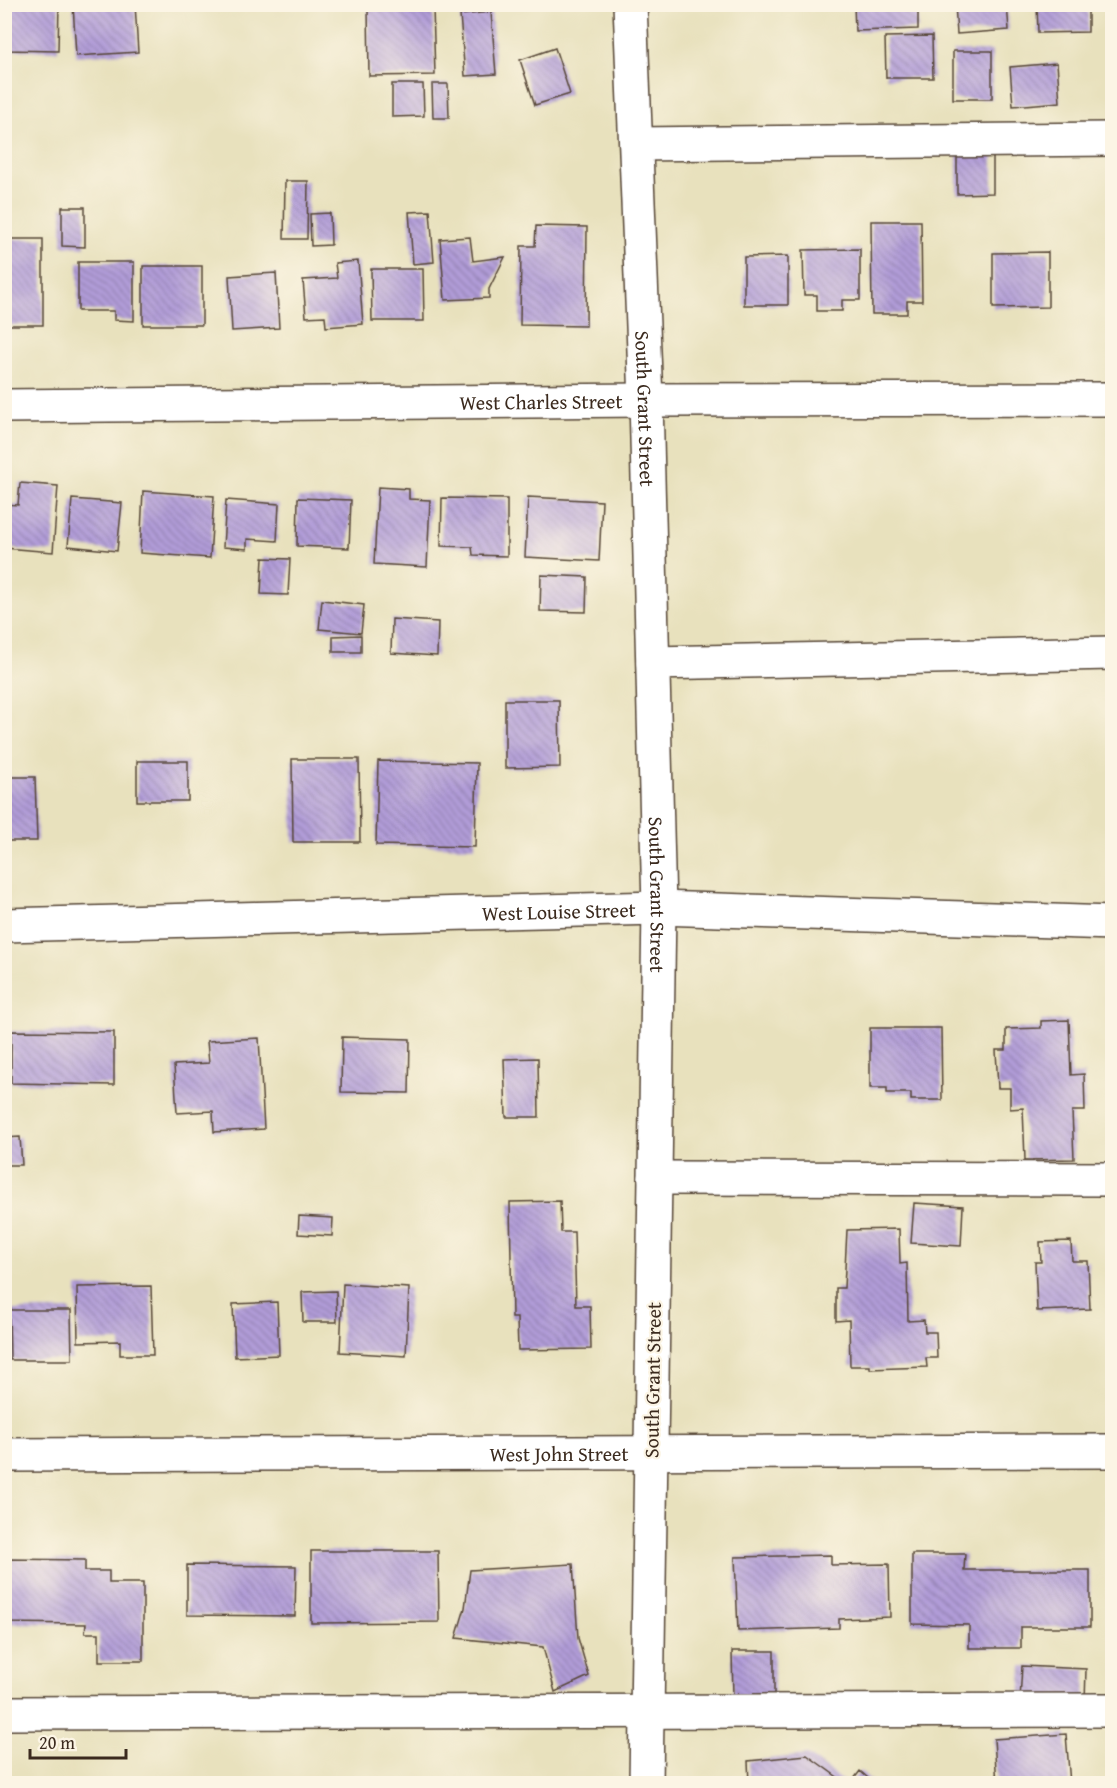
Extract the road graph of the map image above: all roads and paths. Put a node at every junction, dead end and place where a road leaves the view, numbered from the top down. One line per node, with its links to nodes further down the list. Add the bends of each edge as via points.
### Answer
1 (630, 4): 3 (street, South Grant Street)
2 (1113, 139): 3 (street)
3 (636, 144): 5 (street, South Grant Street)
4 (1113, 399): 5 (street, West Charles Street)
5 (646, 400): 6 (street, West Charles Street); 8 (street, South Grant Street)
6 (4, 406)
7 (1113, 653): 8 (street)
8 (653, 663): 9 (street, South Grant Street)
9 (659, 908): 10 (street, West Louise Street); 11 (street, West Louise Street); 12 (street, South Grant Street)
10 (1113, 923)
11 (4, 925)
12 (655, 1178): 13 (street); 15 (street, South Grant Street)
13 (1113, 1179)
14 (1113, 1451): 15 (street, West John Street)
15 (651, 1453): 16 (street, West John Street); 18 (street, South Grant Street)
16 (4, 1455)
17 (1113, 1710): 18 (street)
18 (647, 1711): 19 (street); 20 (street, South Grant Street)
19 (4, 1713)
20 (646, 1784)

